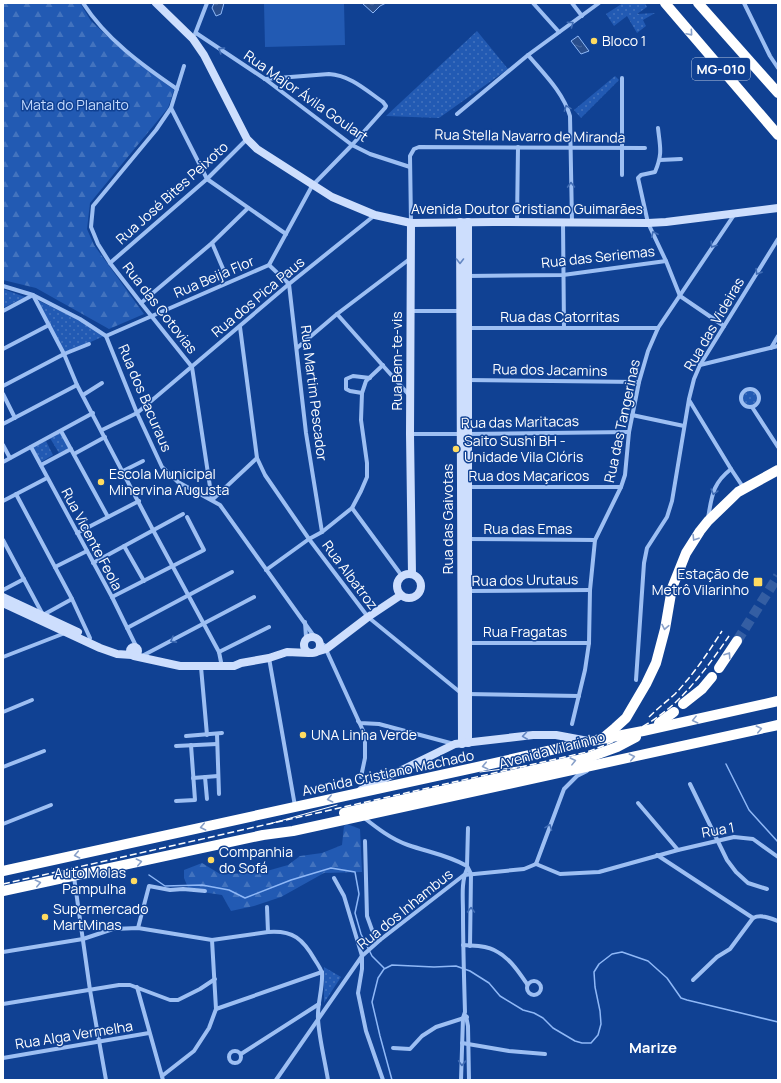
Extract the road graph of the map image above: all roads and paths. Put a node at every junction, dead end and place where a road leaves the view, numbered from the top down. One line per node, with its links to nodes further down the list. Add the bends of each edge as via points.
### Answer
1 (83, 3): 18 (street, via 92,17 117,43)
2 (156, 3): 12 (street, Avenida Doutor Cristiano Guimarães)
3 (207, 3): 12 (street)
4 (533, 3): 11 (street)
5 (572, 3): 10 (street)
6 (599, 3): 10 (street)
7 (665, 3): 23 (highway, MG-010, one-way to 23)
8 (698, 3): 19 (highway, MG-010)
9 (744, 3): 15 (street)
10 (582, 16): 11 (street, one-way to 10)
11 (559, 32): 13 (street)
12 (194, 36): 17 (street, Rua Major Ávila Goulart, one-way to 12); 24 (street, Avenida Doutor Cristiano Guimarães)
13 (528, 55): 21 (street); 27 (street, one-way to 13, via 570,116 567,106)
14 (184, 66): 18 (street)
15 (778, 68)
16 (622, 78): 28 (street)
17 (265, 79): 25 (street, Rua Major Ávila Goulart); 25 (street, Rua Beija Flor, via 338,74 383,102 386,106 384,111)
18 (177, 89): 20 (street)
19 (778, 93)
20 (171, 108): 35 (street); 52 (street, Rua das Cotovias, via 93,206 91,227)
21 (457, 114)
22 (658, 128): 32 (street)
23 (778, 135)
24 (247, 139): 35 (street, Rua José Bites Peixoto); 36 (street, Avenida Doutor Cristiano Guimarães, via 257,149)
25 (352, 145): 33 (street, Rua Major Ávila Goulart, via 370,154); 36 (street, Rua Beija Flor)
26 (518, 147): 27 (street, Rua Stella Navarro de Miranda); 30 (street, Rua Stella Navarro de Miranda, via 426,146); 42 (street)
27 (570, 147): 28 (street, Rua Stella Navarro de Miranda); 44 (street, one-way to 27)
28 (622, 148): 29 (street, Rua Stella Navarro de Miranda); 34 (street)
29 (645, 148)
30 (414, 149): 33 (street, Rua Bem-te-vis, via 410,156)
31 (681, 159): 32 (street)
32 (660, 160): 46 (street, via 655,172 638,178)
33 (410, 167): 45 (street, Rua Bem-te-vis)
34 (622, 175)
35 (207, 179): 37 (street); 52 (street, Rua José Bites Peixoto)
36 (312, 186): 40 (street, Avenida Doutor Cristiano Guimarães); 47 (street, Rua Beija Flor)
37 (248, 208): 47 (street); 49 (street)
38 (778, 208): 39 (street, Avenida Doutor Cristiano Guimarães)
39 (735, 213): 46 (street, Avenida Doutor Cristiano Guimarães); 60 (street, Rua das Tangerinas, one-way to 60)
40 (375, 215): 45 (street, Avenida Doutor Cristiano Guimarães); 57 (street, Rua dos Pica Paus)
41 (464, 222): 42 (street, Avenida Doutor Cristiano Guimarães); 45 (street, Avenida Doutor Cristiano Guimarães); 56 (street, Rua das Gaivotas)
42 (517, 222): 43 (street, Avenida Doutor Cristiano Guimarães)
43 (562, 222): 44 (street, Avenida Doutor Cristiano Guimarães); 55 (street)
44 (572, 222): 46 (street, Avenida Doutor Cristiano Guimarães)
45 (411, 223): 50 (street, Rua Bem-te-vis)
46 (648, 223): 51 (street, one-way to 46)
47 (286, 234): 53 (street, Rua Beija Flor)
48 (778, 239): 68 (street, Rua das Videiras, one-way to 68)
49 (212, 243): 54 (street); 61 (street)
50 (411, 258): 64 (street, Rua Bem-te-vis); 65 (street)
51 (666, 261): 55 (street, Rua das Seriemas); 60 (street)
52 (110, 263): 61 (street, Rua das Cotovias)
53 (269, 265): 57 (street); 66 (street, Rua Beija Flor)
54 (224, 271)
55 (563, 275): 56 (street, Rua das Seriemas); 71 (street)
56 (464, 276): 62 (street, Rua das Gaivotas); 70 (street, Rua das Gaivotas)
57 (289, 284): 69 (street, Rua dos Pica Paus); 78 (street, Rua Martim Pescador)
58 (3, 286): 59 (street, Rua dos Bacuraus)
59 (33, 295): 63 (street); 67 (street); 73 (street, Rua dos Bacuraus, via 80,319)
60 (680, 296): 68 (street); 72 (street, Rua das Tangerinas)
61 (141, 303): 66 (street, Rua das Cotovias)
62 (461, 310): 64 (street); 70 (street, Rua das Gaivotas)
63 (3, 311)
64 (411, 312): 93 (street, Rua Bem-te-vis)
65 (337, 314): 78 (street); 81 (street)
66 (151, 316): 73 (street, Rua Beija Flor); 83 (street, Rua das Cotovias)
67 (49, 326): 77 (street); 80 (street)
68 (724, 326): 82 (street, Rua das Videiras)
69 (240, 327): 83 (street, Rua dos Pica Paus); 114 (street, Rua Albatroz)
70 (464, 328): 71 (street, Rua das Catorritas); 85 (street, Rua das Gaivotas)
71 (564, 328): 72 (street, Rua das Catorritas)
72 (658, 328): 86 (street, Rua das Tangerinas)
73 (106, 336): 97 (street, Rua dos Bacuraus)
74 (778, 336): 79 (street)
75 (89, 344): 80 (street)
76 (778, 346): 79 (street)
77 (3, 348)
78 (297, 348): 133 (street, Rua Martim Pescador, via 306,433)
79 (771, 348): 82 (street)
80 (64, 354): 87 (street); 89 (street)
81 (383, 365): 84 (street); 93 (street)
82 (700, 365): 94 (street, Rua das Videiras)
83 (192, 367): 97 (street, Rua dos Pica Paus); 126 (street, Rua das Cotovias)
84 (370, 378): 90 (street, via 366,381); 90 (street, via 353,376 346,379 346,389)
85 (464, 380): 86 (street, Rua dos Jacamins); 106 (street, Rua das Gaivotas)
86 (639, 382): 98 (street, Rua das Tangerinas)
87 (77, 384): 92 (street); 99 (street)
88 (102, 384): 92 (street)
89 (3, 386)
90 (362, 393): 129 (street, via 361,420 367,477 362,492)
91 (3, 394): 99 (street)
92 (83, 395): 96 (street)
93 (410, 396): 105 (street, Rua Bem-te-vis)
94 (689, 399): 101 (street, Rua das Videiras); 118 (street)
95 (752, 407): 95 (street, via 758,403 759,394 748,389 743,392 741,398 743,404); 109 (street)
96 (93, 413): 102 (street); 103 (street)
97 (137, 413): 102 (street, Rua dos Pica Paus); 126 (street, Rua dos Bacuraus, via 162,467 178,482)
98 (632, 415): 101 (street); 104 (street, Rua das Tangerinas)
99 (16, 418): 100 (street)
100 (3, 424)
101 (684, 426): 185 (street, Rua das Videiras, via 672,501 667,517 647,548 644,563)
102 (102, 430): 107 (street)
103 (62, 431): 110 (street); 111 (street)
104 (629, 432): 106 (street, Rua das Maritacas); 123 (street, Rua das Tangerinas, via 625,475)
105 (410, 434): 106 (street, Rua das Maritacas); 146 (street, Rua Bem-te-vis)
106 (464, 434): 122 (street, Rua das Gaivotas)
107 (105, 437): 112 (street); 120 (street)
108 (3, 445): 113 (street)
109 (778, 446)
110 (31, 447): 113 (street); 117 (street, Rua Vicente Feola)
111 (71, 449): 112 (street); 117 (street)
112 (74, 454): 130 (street)
113 (10, 458): 116 (street)
114 (257, 458): 126 (street); 135 (street, Rua Albatroz, via 265,475)
115 (143, 461): 120 (street)
116 (3, 462)
117 (41, 466): 121 (street, Rua Vicente Feola)
118 (730, 469): 124 (street); 131 (street, one-way to 131, via 722,476 714,490)
119 (778, 470): 124 (highway, Avenida Vilarinho)
120 (123, 471): 128 (street)
121 (47, 478): 125 (street); 134 (street, Rua Vicente Feola)
122 (464, 486): 123 (street, Rua dos Maçaricos); 136 (street, Rua das Gaivotas)
123 (621, 487): 138 (street, Rua das Tangerinas)
124 (744, 488): 131 (highway, Avenida Vilarinho)
125 (16, 494): 127 (street); 143 (street)
126 (212, 500): 144 (street, Rua dos Bacuraus, via 220,506)
127 (3, 501)
128 (139, 501): 130 (street); 132 (street)
129 (352, 508): 133 (street); 147 (street)
130 (108, 517): 134 (street)
131 (708, 521): 202 (highway, Avenida Vilarinho, one-way to 202, via 686,553 672,588 656,663 646,684 626,718)
132 (153, 530): 139 (street); 142 (street); 142 (street, via 185,516 204,550)
133 (322, 532): 135 (street)
134 (77, 533): 140 (street, Rua Vicente Feola)
135 (309, 539): 144 (street); 160 (street, Rua Albatroz)
136 (465, 539): 138 (street, Rua das Emas); 152 (street, Rua das Gaivotas)
137 (3, 540): 148 (street)
138 (595, 540): 151 (street, Rua das Tangerinas)
139 (124, 546): 141 (street); 149 (street)
140 (87, 551): 141 (street, Rua Vicente Feola); 143 (street)
141 (93, 563): 156 (street, Rua Vicente Feola)
142 (172, 565): 149 (street); 153 (street)
143 (56, 567): 158 (street)
144 (266, 570): 162 (street, Rua dos Bacuraus)
145 (232, 572): 153 (street)
146 (412, 574): 147 (street); 154 (street, via 420,581 420,591 412,598)
147 (402, 576): 154 (street, via 397,585)
148 (24, 579): 150 (street); 161 (street)
149 (144, 581): 156 (street)
150 (3, 590)
151 (590, 590): 152 (street, Rua dos Urutaus); 171 (street, Rua das Tangerinas)
152 (465, 592): 170 (street, Rua das Gaivotas)
153 (189, 595): 163 (street); 165 (street)
154 (401, 595): 160 (street)
155 (3, 597): 161 (street)
156 (112, 597): 165 (street, Rua Vicente Feola)
157 (254, 597): 163 (street)
158 (72, 599): 161 (street); 167 (street)
159 (3, 603): 161 (street)
160 (368, 617): 172 (street); 186 (street, Rua Albatroz)
161 (42, 618): 166 (street)
162 (305, 622): 168 (street); 172 (street, Rua dos Bacuraus)
163 (204, 623): 173 (street, one-way to 173); 174 (street)
164 (269, 627): 174 (street)
165 (127, 628): 173 (street, Rua Vicente Feola)
166 (67, 630): 167 (street); 177 (street)
167 (89, 640): 173 (street, via 100,648 117,654)
168 (304, 641): 172 (street, via 311,637); 175 (street); 176 (street, via 304,648)
169 (737, 641): 183 (highway, one-way to 169)
170 (465, 643): 171 (street, Rua Fragatas); 186 (street, Rua das Gaivotas)
171 (589, 643): 187 (street, Rua das Tangerinas, via 586,670)
172 (323, 644): 176 (street); 193 (street, Rua dos Bacuraus)
173 (136, 651): 180 (street)
174 (219, 652): 179 (street)
175 (287, 652): 176 (street); 178 (street)
176 (313, 652)
177 (3, 657)
178 (269, 658): 181 (street); 221 (street)
179 (221, 662): 180 (street); 181 (street)
180 (170, 663): 182 (street)
181 (240, 663): 182 (street, via 234,666)
182 (201, 667): 199 (street)
183 (719, 668)
184 (712, 677): 190 (highway)
185 (636, 680)
186 (465, 694): 187 (street); 204 (street, Rua das Gaivotas)
187 (579, 696): 195 (street, Rua das Tangerinas)
188 (32, 700): 191 (street)
189 (778, 701): 202 (highway, Avenida Cristiano Machado, one-way to 202)
190 (683, 704)
191 (3, 712)
192 (674, 712): 194 (highway)
193 (358, 721): 204 (street); 212 (street, Rua dos Bacuraus, via 365,735 366,747)
194 (659, 723)
195 (572, 724)
196 (778, 725): 208 (highway, one-way to 196)
197 (216, 734): 198 (street); 199 (street); 203 (street)
198 (222, 734)
199 (207, 735): 200 (street)
200 (186, 736)
201 (636, 737): 225 (highway, Avenida Vilarinho, one-way to 201, via 288,825 587,758)
202 (596, 740): 204 (street, one-way to 204, via 533,734); 216 (highway, Avenida Cristiano Machado, one-way to 216)
203 (217, 744): 205 (street); 210 (street)
204 (462, 744): 216 (street)
205 (192, 745): 206 (street); 213 (street)
206 (176, 746)
207 (44, 751): 209 (street)
208 (605, 763): 222 (highway); 231 (street, one-way to 208, via 564,789 577,776)
209 (3, 767)
210 (218, 776): 211 (street); 215 (street)
211 (205, 777): 213 (street); 217 (street)
212 (361, 777)
213 (193, 778): 218 (street, via 195,800)
214 (690, 784): 226 (street)
215 (219, 794)
216 (351, 794): 221 (highway, Avenida Cristiano Machado, one-way to 221)
217 (207, 799)
218 (176, 801)
219 (638, 803): 228 (street)
220 (51, 805): 223 (street)
221 (296, 807): 233 (highway, Avenida Cristiano Machado, one-way to 233)
222 (361, 816): 225 (highway, via 293,831); 232 (street, via 396,840 455,859)
223 (3, 824)
224 (468, 828): 232 (street)
225 (263, 834): 235 (highway, one-way to 225)
226 (718, 840): 228 (street, Rua 1); 230 (street, Rua 1, via 734,837 753,839); 238 (street, via 727,860 742,879)
227 (365, 841): 248 (street, via 367,916)
228 (678, 850): 229 (street, Rua 1)
229 (657, 856): 231 (street, Rua 1, via 598,872 560,874); 242 (street)
230 (778, 857)
231 (536, 864): 234 (street, Rua dos Inhambus, via 524,869)
232 (467, 868): 234 (street); 236 (street)
233 (3, 871)
234 (471, 874): 236 (street, Rua dos Inhambus); 250 (street, one-way to 234)
235 (74, 876): 239 (highway, one-way to 235); 246 (street)
236 (464, 876): 248 (street, Rua dos Inhambus); 249 (street)
237 (334, 878): 252 (street, via 344,896)
238 (768, 889)
239 (3, 891)
240 (206, 891): 244 (street, via 170,890 149,886)
241 (267, 907): 245 (street)
242 (753, 918): 243 (street, via 766,917); 255 (street, via 730,949 717,957)
243 (778, 922)
244 (138, 928): 246 (street, via 114,929); 247 (street)
245 (268, 932): 247 (street); 253 (street, via 278,931 295,936 309,949)
246 (83, 939): 251 (street); 258 (street)
247 (212, 940): 254 (street)
248 (378, 941): 252 (street, Rua dos Inhambus)
249 (463, 945): 250 (street); 262 (street)
250 (470, 946): 256 (street, via 495,950 516,967)
251 (3, 952)
252 (362, 956): 263 (street, Rua dos Inhambus); 276 (street, via 358,994 366,1031)
253 (322, 972): 260 (street); 261 (street)
254 (215, 978): 257 (street, via 178,1000 170,1000); 261 (street)
255 (693, 980)
256 (527, 984)
257 (137, 987): 258 (street, via 118,984); 264 (street)
258 (90, 990): 259 (street); 265 (street)
259 (3, 1004)
260 (319, 1004): 263 (street); 269 (street)
261 (216, 1009): 272 (street, via 209,1028 194,1051)
262 (465, 1018): 266 (street); 267 (street); 268 (street, via 436,1027 422,1036 410,1049)
263 (318, 1020): 274 (street, Rua dos Inhambus); 275 (street)
264 (149, 1033): 265 (street, Rua Alga Vermelha); 272 (street)
265 (100, 1042): 271 (street, Rua Alga Vermelha); 273 (street)
266 (462, 1043): 267 (street); 277 (street, one-way to 277)
267 (469, 1044): 270 (street); 278 (street)
268 (393, 1048)
269 (241, 1054)
270 (545, 1054)
271 (3, 1058)
272 (163, 1078)
273 (106, 1080)
274 (276, 1080)
275 (328, 1080)
276 (383, 1080)
277 (461, 1080)
278 (469, 1080)

